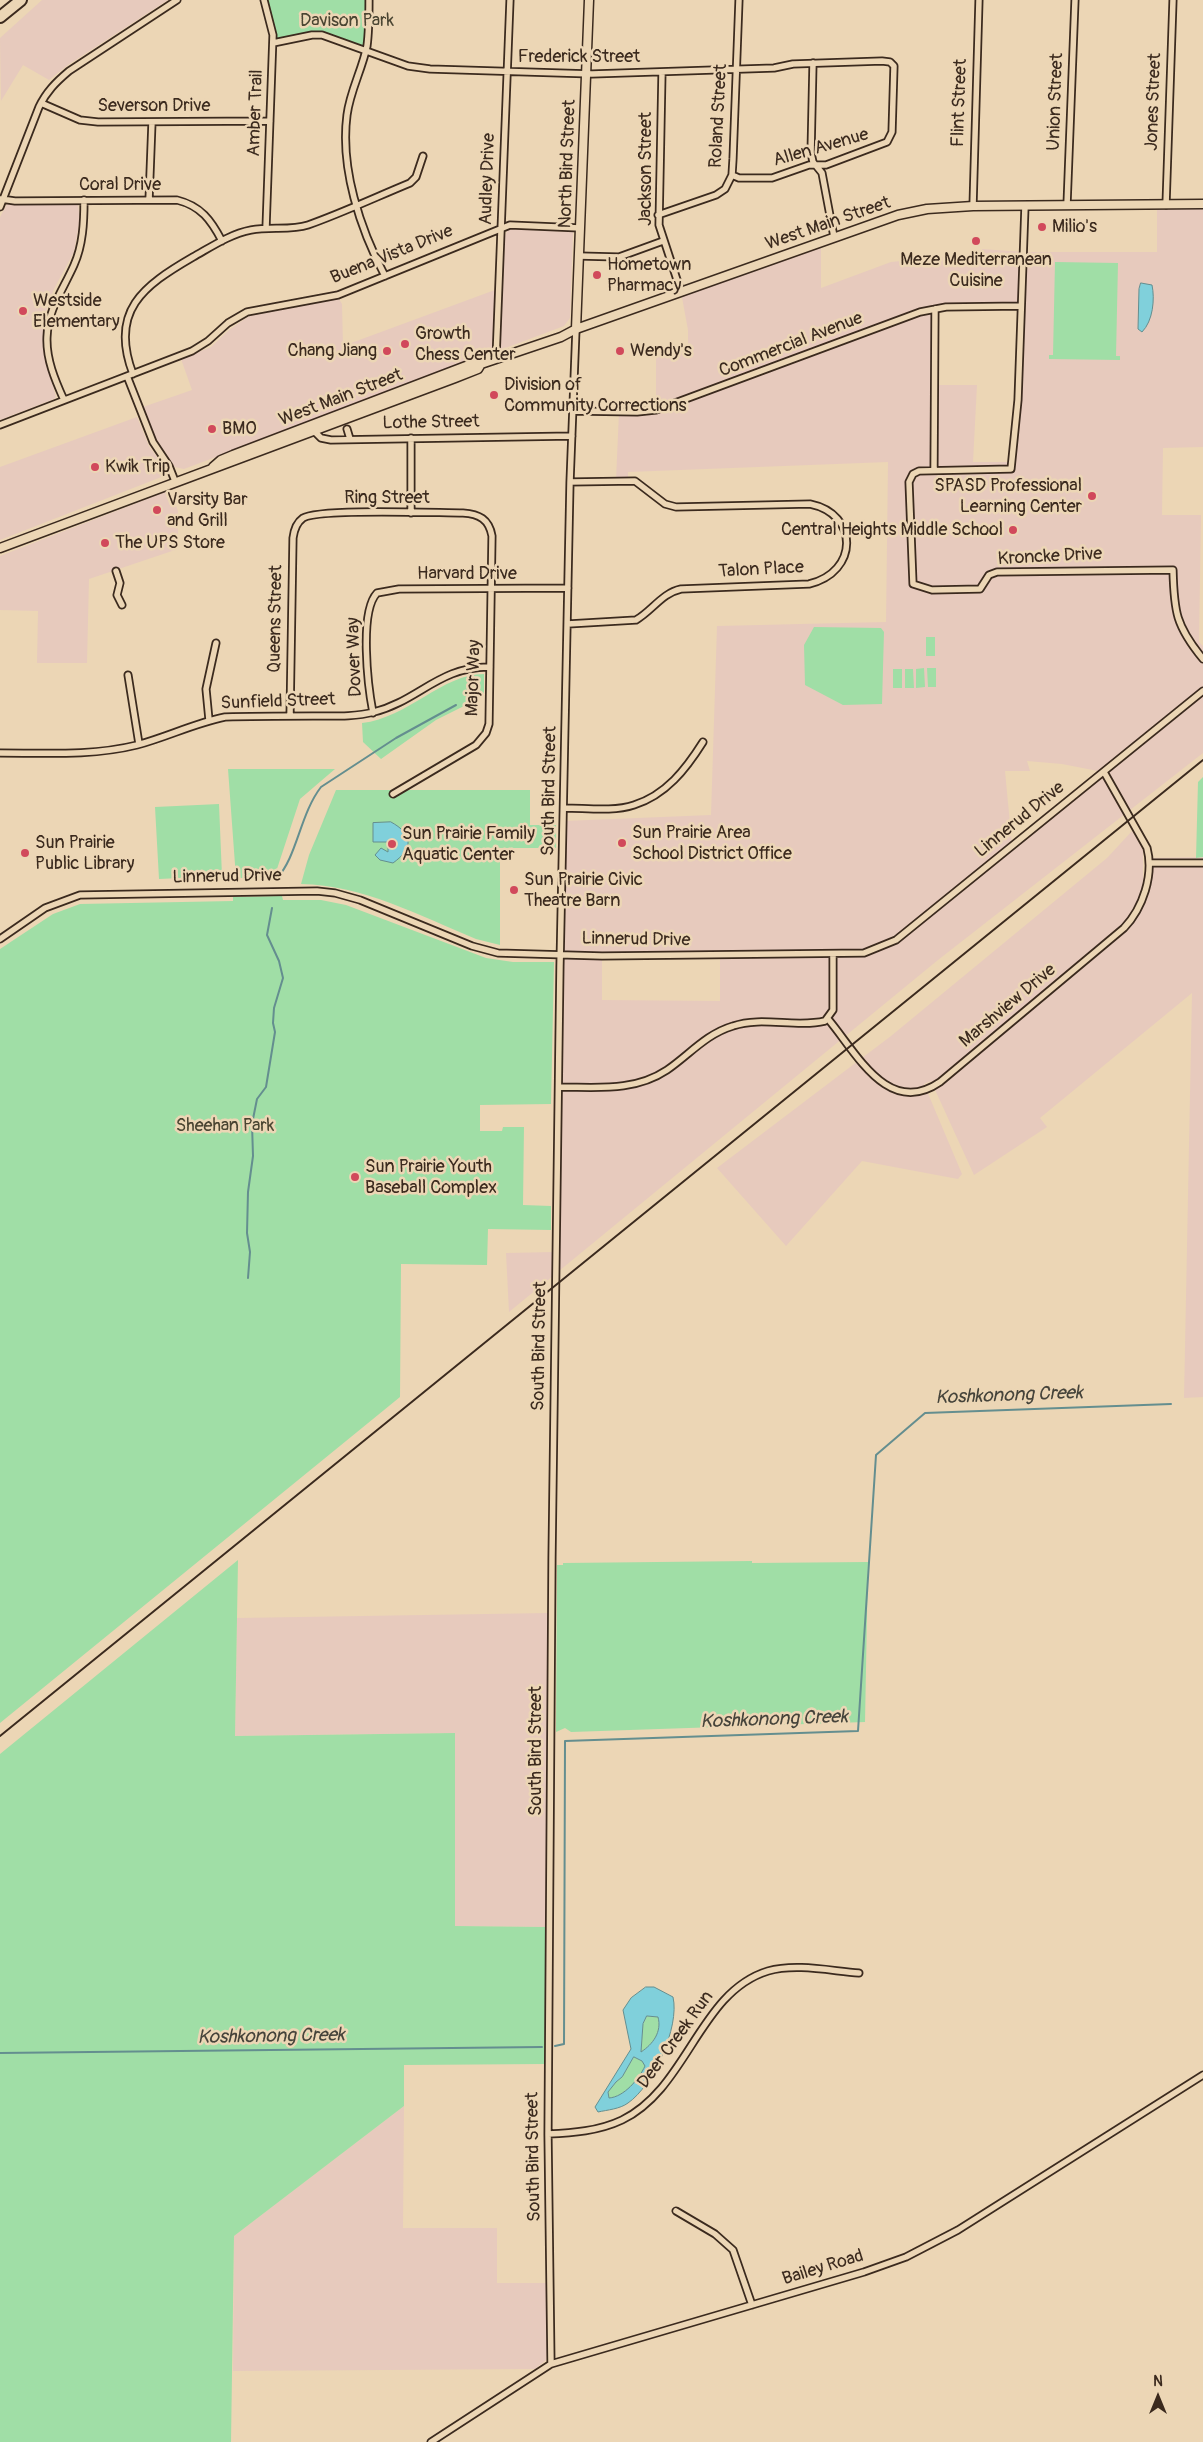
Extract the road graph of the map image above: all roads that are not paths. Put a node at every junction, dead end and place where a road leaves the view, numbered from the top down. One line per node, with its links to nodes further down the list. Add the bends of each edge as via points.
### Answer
1 (8, 0): 12 (highway)
2 (21, 0): 13 (highway)
3 (177, 0): 21 (street, via 69,71 54,84)
4 (264, 0): 14 (street, Amber Trail)
5 (369, 0): 15 (street)
6 (510, 0): 18 (street, Audley Drive)
7 (589, 0): 20 (main road, North Bird Street)
8 (739, 0): 17 (street, Roland Street)
9 (979, 0): 35 (street, Flint Street)
10 (1074, 0): 33 (street, Union Street)
11 (1173, 0): 34 (street, Jones Street)
12 (0, 9)
13 (0, 16)
14 (273, 43): 15 (street, Frederick Street, via 322,35); 22 (street, Amber Trail)
15 (366, 49): 18 (street, Frederick Street, via 417,68); 32 (street, via 352,88 345,132 347,166)
16 (813, 64): 17 (street, Frederick Street); 24 (street, Frederick Street, via 891,63 894,66 892,132); 26 (street, via 812,154)
17 (736, 70): 19 (street, Frederick Street); 27 (street, Roland Street)
18 (507, 72): 20 (street, Frederick Street); 40 (street, Audley Drive)
19 (662, 72): 20 (street, Frederick Street); 38 (street, Jackson Street)
20 (586, 74): 41 (main road, North Bird Street)
21 (41, 104): 23 (street, Severson Drive, via 87,121); 28 (street)
22 (270, 120): 23 (street, Severson Drive); 39 (street, Amber Trail)
23 (152, 122): 30 (street)
24 (888, 140): 26 (street, Allen Avenue, via 880,146)
25 (423, 156): 32 (street, via 416,177 410,183)
26 (818, 165): 27 (street, Allen Avenue, via 810,164 766,179); 42 (street)
27 (732, 175): 38 (street, Roland Street, via 725,189 716,195)
28 (1, 199): 29 (street, Coral Drive); 37 (street)
29 (84, 200): 30 (street, Coral Drive); 54 (street, via 81,243 48,322 51,368)
30 (149, 200): 43 (street, Coral Drive, via 189,203 210,220)
31 (1203, 204): 34 (main road, West Main Street)
32 (356, 205): 39 (street, via 306,226); 46 (street)
33 (1066, 205): 34 (main road, West Main Street); 36 (main road, West Main Street)
34 (1166, 205)
35 (972, 206): 36 (main road, West Main Street); 42 (main road, West Main Street, via 903,214)
36 (1025, 206): 48 (street, Kroncke Drive)
37 (0, 207)
38 (658, 215): 44 (street, Jackson Street)
39 (266, 228): 43 (street, via 250,230)
40 (500, 228): 41 (street, Buena Vista Drive, via 518,225); 46 (street, Buena Vista Drive); 51 (street, Audley Drive)
41 (580, 228): 45 (main road, North Bird Street)
42 (834, 237): 47 (main road, West Main Street)
43 (222, 241): 53 (street, via 158,277 137,299 130,313 125,342)
44 (663, 241): 45 (street, via 619,257); 47 (street, Jackson Street)
45 (579, 256): 50 (main road, North Bird Street)
46 (385, 276): 53 (street, Buena Vista Drive, via 338,295 247,312 192,351)
47 (681, 292): 50 (main road, West Main Street)
48 (1021, 306): 49 (street, Commercial Avenue); 63 (street, Kroncke Drive, via 1016,435 1011,469)
49 (935, 309): 55 (street, Commercial Avenue, via 662,408 637,412); 63 (street)
50 (576, 329): 51 (main road, West Main Street); 55 (street, South Bird Street)
51 (496, 359): 52 (main road, West Main Street)
52 (481, 364): 58 (main road, West Main Street, via 478,369); 62 (main road, West Main Street, via 474,363 270,440 221,460)
53 (130, 375): 54 (street, Buena Vista Drive); 64 (street, via 153,442)
54 (64, 400): 56 (street, Buena Vista Drive)
55 (572, 411): 59 (street, South Bird Street)
56 (0, 425)
57 (347, 429): 61 (street)
58 (314, 432): 61 (street, Lothe Street, via 323,439); 62 (main road, West Main Street)
59 (572, 436): 60 (street, Lothe Street); 65 (street, South Bird Street)
60 (411, 438): 61 (street, Lothe Street); 66 (street)
61 (350, 439)
62 (214, 467): 64 (main road, West Main Street)
63 (934, 470): 77 (street, Kroncke Drive, via 912,474 909,482 914,585 934,590 980,590 989,575 998,572 1173,570 1173,600 1178,622)
64 (175, 481): 69 (main road, West Main Street)
65 (570, 482): 71 (street, South Bird Street); 75 (street, Talon Place, via 635,481 665,504 676,508 820,506 837,518 847,544 839,568 822,580 809,584 673,590 636,620)
66 (411, 513): 67 (street, Ring Street, via 470,513); 68 (street, Ring Street, via 319,514 304,517)
67 (480, 517): 72 (street, Major Way, via 489,525 492,536)
68 (297, 524): 82 (street, Queens Street, via 293,538)
69 (0, 548)
70 (116, 571): 74 (street, via 120,583 117,595)
71 (568, 588): 72 (street, Harvard Drive); 75 (street, South Bird Street)
72 (491, 589): 73 (street, Harvard Drive, via 384,590); 78 (street, Major Way)
73 (371, 601): 81 (street, Dover Way, via 368,610 367,676)
74 (122, 606)
75 (568, 624): 89 (street, South Bird Street)
76 (216, 643): 83 (street, via 206,689)
77 (1203, 659)
78 (490, 667): 81 (street, Sunfield Street, via 464,668 388,708); 88 (street, Major Way, via 489,724 482,739)
79 (128, 675): 85 (street)
80 (1203, 691): 87 (street, Linnerud Drive)
81 (373, 712): 82 (street, Sunfield Street)
82 (290, 716): 83 (street, Sunfield Street)
83 (209, 720): 85 (street, Sunfield Street)
84 (703, 742): 89 (street, via 685,770 649,799 618,808)
85 (139, 744): 86 (street, Sunfield Street, via 98,751)
86 (0, 754)
87 (1104, 772): 91 (street, via 1147,848); 94 (street, Linnerud Drive, via 896,940 869,952)
88 (393, 794)
89 (564, 808): 93 (street, South Bird Street)
90 (1203, 863): 91 (street)
91 (1150, 864): 95 (street, Marshview Drive, via 1140,906 1124,928 928,1089 905,1092 884,1085)
92 (0, 938): 93 (street, Linnerud Drive, via 45,908 80,895 317,891 360,900 485,950 517,954)
93 (561, 953): 94 (street, Linnerud Drive, via 602,956); 96 (street, South Bird Street)
94 (833, 955): 95 (street, via 833,1010)
95 (828, 1019): 96 (street, via 820,1022 738,1024 708,1037 668,1069 643,1082 616,1088)
96 (559, 1087): 99 (street, South Bird Street)
97 (859, 1973): 99 (street, Deer Creek Run, via 777,1969 749,1980 734,1989 719,2005 659,2093 639,2110 602,2128)
98 (1203, 2075): 101 (street, Bailey Road, via 939,2241 886,2265)
99 (548, 2134): 102 (street, South Bird Street)
100 (676, 2211): 101 (street, via 715,2234 733,2250)
101 (752, 2305): 102 (street, Bailey Road)
102 (551, 2364): 103 (street, Bailey Road)
103 (432, 2442)

